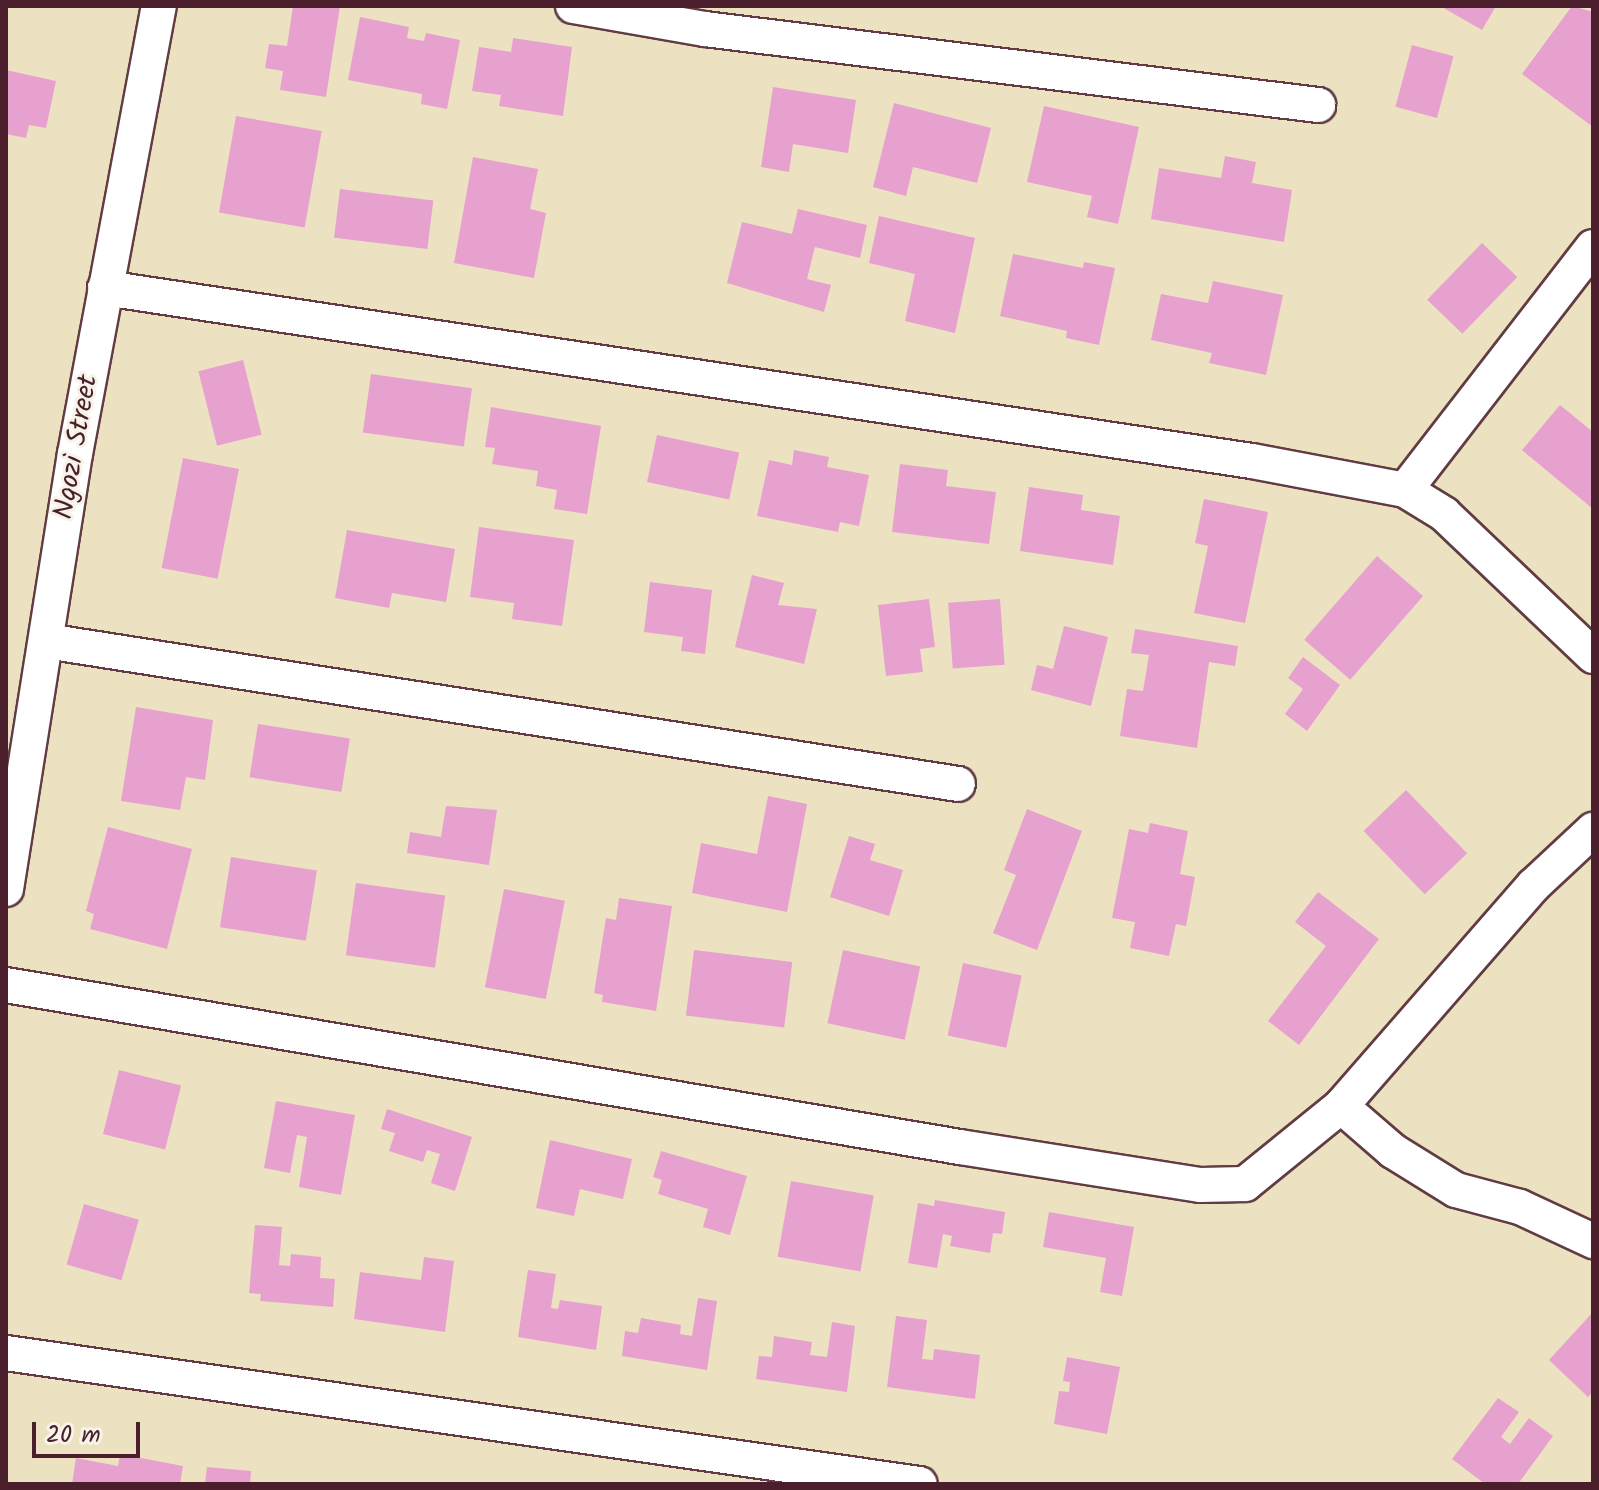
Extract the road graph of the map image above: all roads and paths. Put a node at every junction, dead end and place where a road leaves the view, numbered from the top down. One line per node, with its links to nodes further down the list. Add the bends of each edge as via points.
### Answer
1 (159, 6): 5 (street, Ngozi Street)
2 (573, 6): 3 (street, via 705,29)
3 (1318, 105)
4 (1593, 247): 6 (street)
5 (105, 288): 6 (street, via 1252,461); 7 (street, Ngozi Street)
6 (1405, 490): 8 (street, via 1444,514)
7 (46, 641): 9 (street); 11 (street, Ngozi Street)
8 (1593, 656)
9 (958, 784)
10 (1593, 830): 13 (street, via 1534,885)
11 (6, 889)
12 (6, 985): 13 (street, via 1200,1185 1245,1184)
13 (1341, 1106): 14 (street, via 1393,1151 1456,1190 1520,1207)
14 (1593, 1241)
15 (6, 1353): 16 (street)
16 (920, 1484)

